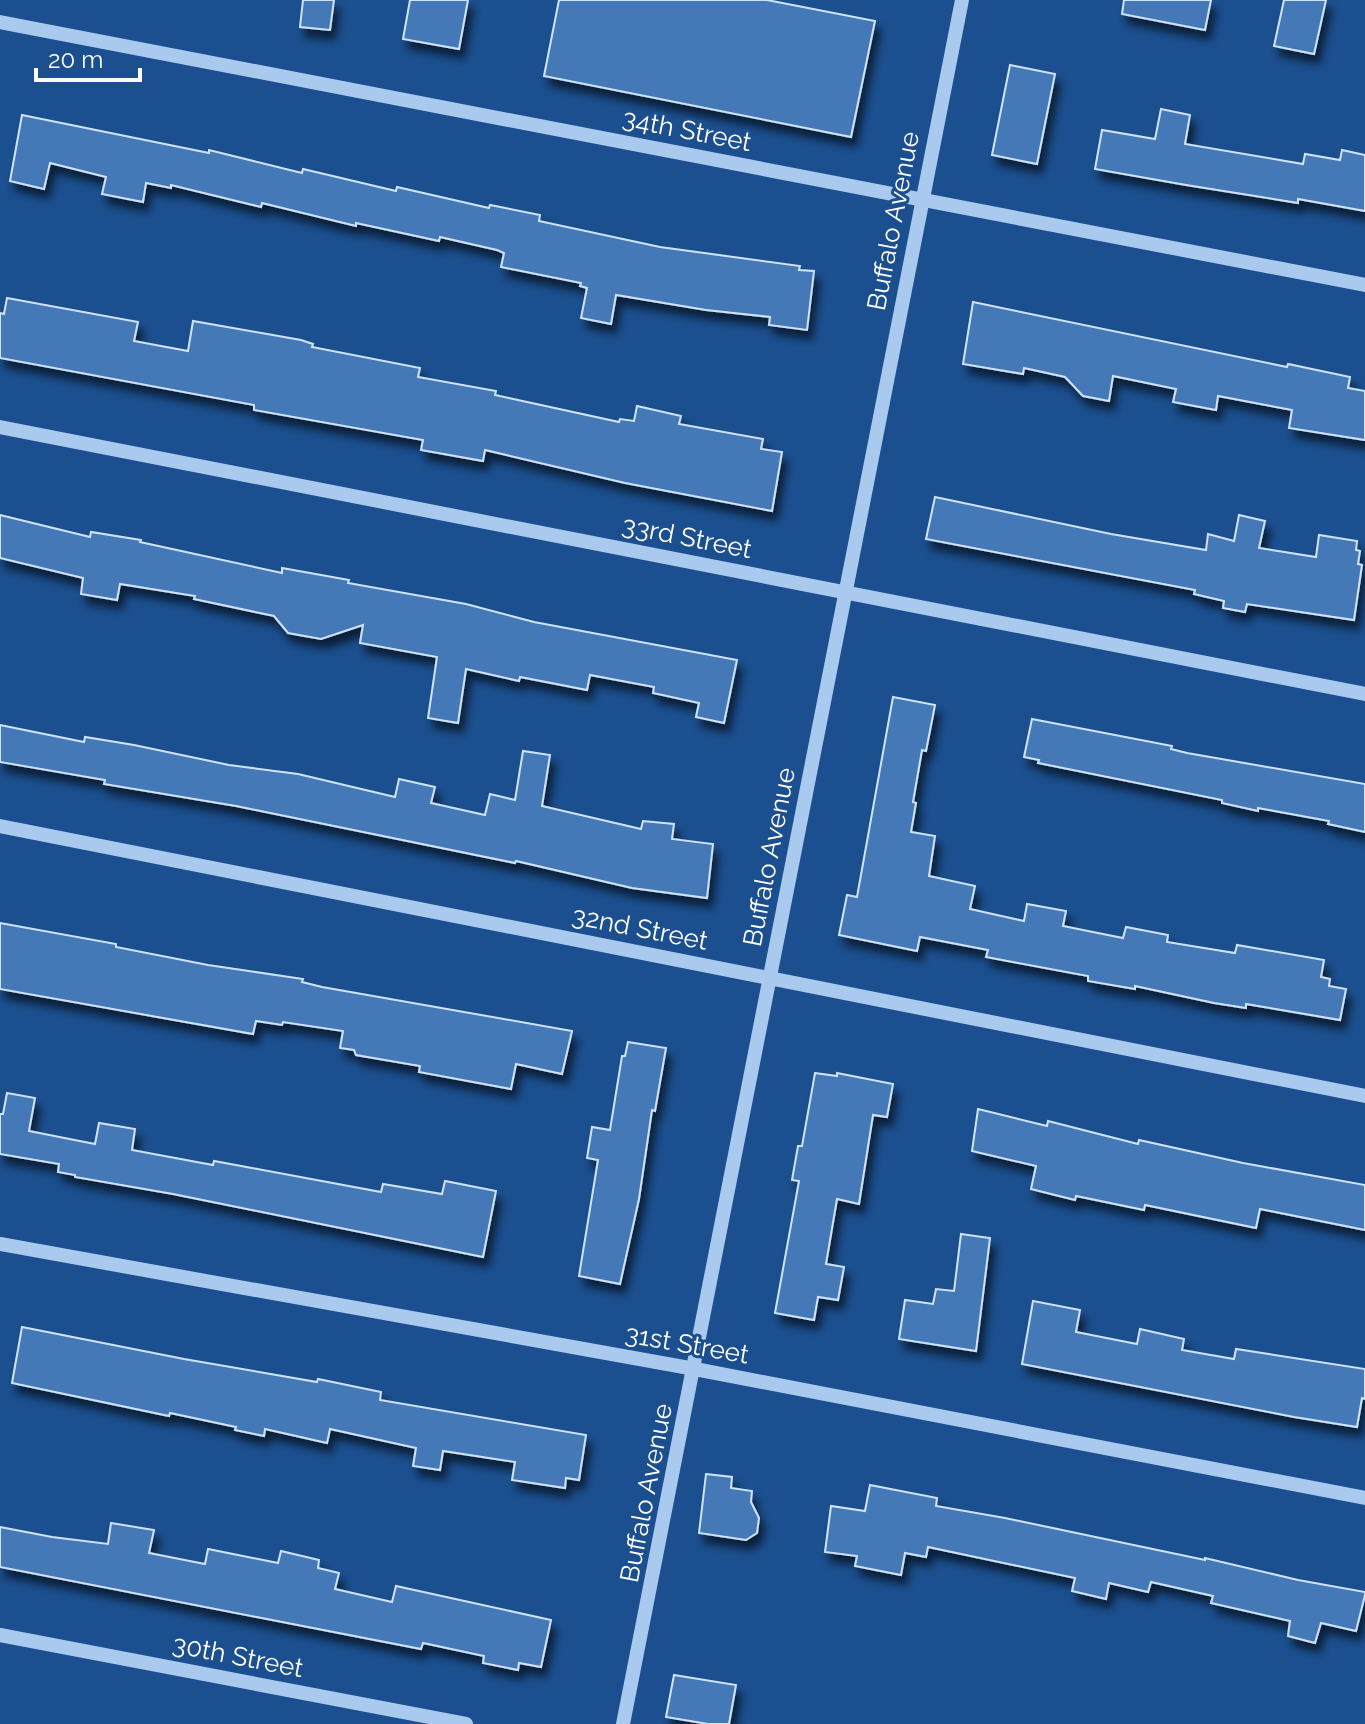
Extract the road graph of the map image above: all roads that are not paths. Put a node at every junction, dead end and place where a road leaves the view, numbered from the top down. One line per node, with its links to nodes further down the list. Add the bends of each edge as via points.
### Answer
1 (962, 0): 3 (street, Buffalo Avenue)
2 (0, 22): 3 (street, 34th Street)
3 (922, 200): 4 (street, 34th Street); 6 (street, Buffalo Avenue)
4 (1365, 285)
5 (0, 427): 6 (street, 33rd Street)
6 (847, 593): 7 (street, 33rd Street); 9 (street, Buffalo Avenue)
7 (1365, 694)
8 (0, 826): 9 (street, 32nd Street)
9 (769, 978): 10 (street, 32nd Street); 12 (street, Buffalo Avenue)
10 (1365, 1096)
11 (0, 1244): 12 (street, 31st Street)
12 (695, 1369): 13 (street, 31st Street); 16 (street, Buffalo Avenue)
13 (1365, 1498)
14 (0, 1635): 15 (street, 30th Street)
15 (466, 1724)
16 (623, 1724)

